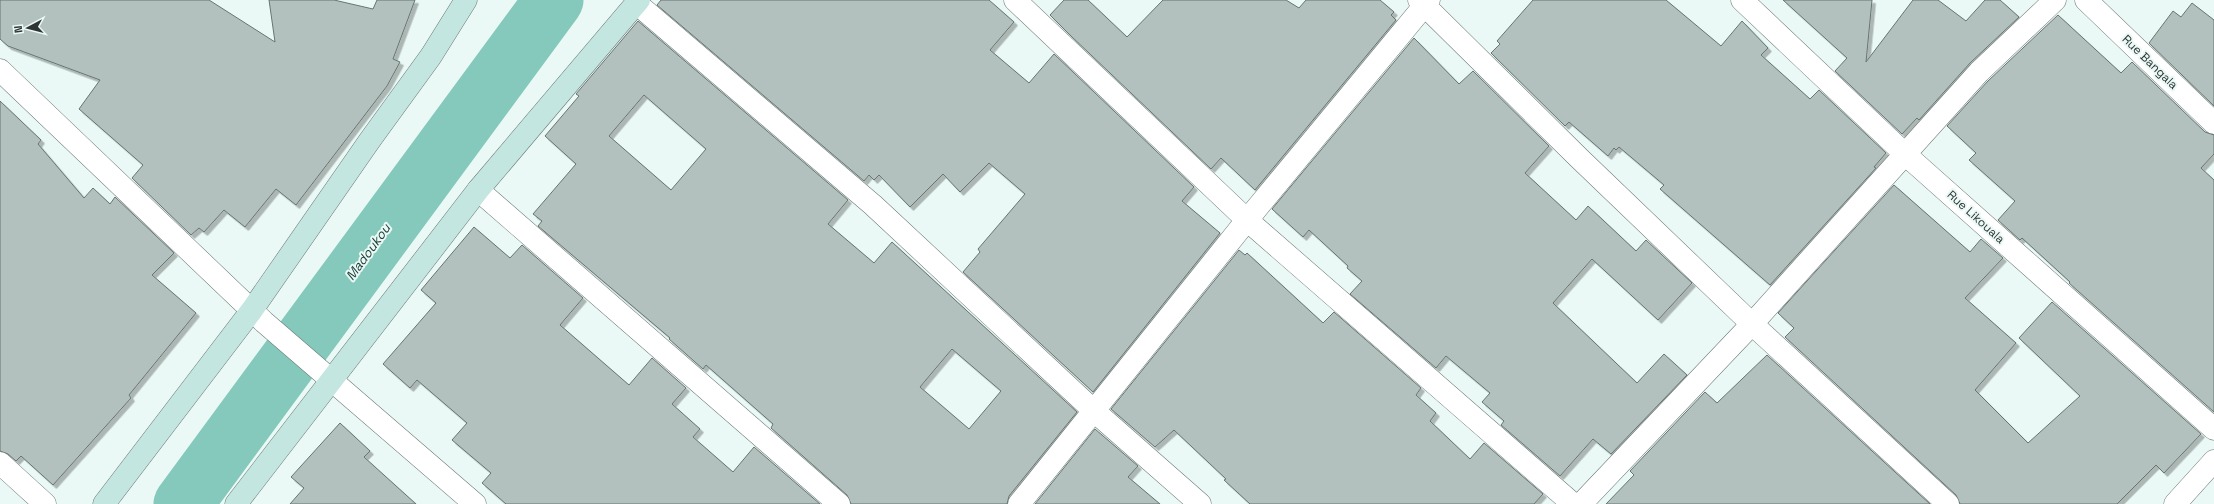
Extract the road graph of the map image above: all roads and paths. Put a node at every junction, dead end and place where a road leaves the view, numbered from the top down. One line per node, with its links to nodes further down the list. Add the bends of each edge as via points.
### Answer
1 (466, 0): 13 (main road, via 431,56 370,140)
2 (1015, 0): 12 (street)
3 (1742, 0): 10 (street, Rue Likouala)
4 (2055, 0): 10 (street, via 1978,72)
5 (2086, 0): 9 (street, Rue Bangala)
6 (638, 2): 11 (main road); 16 (street, via 873,205)
7 (1424, 2): 12 (street); 14 (street, via 1579,158)
8 (0, 70): 13 (street)
9 (2214, 123)
10 (1906, 155): 14 (street); 17 (street, Rue Likouala)
11 (478, 190): 15 (main road); 24 (street)
12 (1247, 220): 16 (street); 27 (street)
13 (258, 316): 15 (street); 21 (main road)
14 (1752, 324): 28 (street); 29 (street)
15 (331, 381): 22 (main road); 23 (street)
16 (1093, 410): 25 (street); 26 (street)
17 (2214, 429)
18 (2214, 461): 30 (street)
19 (0, 464): 20 (street)
20 (46, 504)
21 (104, 504)
22 (236, 504)
23 (475, 504)
24 (839, 504)
25 (1020, 504)
26 (1200, 504)
27 (1573, 504)
28 (1581, 504)
29 (1948, 504)
30 (2175, 504)

